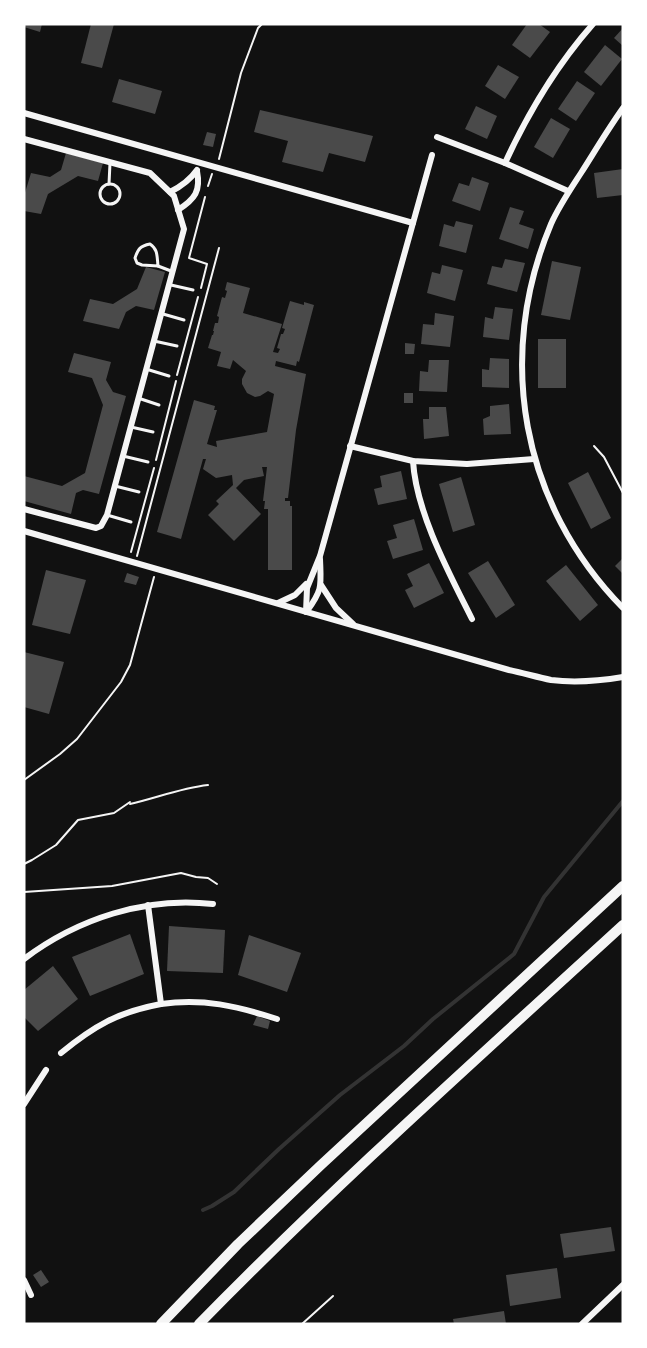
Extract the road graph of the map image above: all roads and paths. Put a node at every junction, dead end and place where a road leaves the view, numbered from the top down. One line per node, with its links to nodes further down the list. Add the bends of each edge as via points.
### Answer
1 (262, 24): 11 (path, via 241,73)
2 (593, 24): 10 (street, via 553,76)
3 (623, 108): 14 (street)
4 (24, 113): 9 (street)
5 (437, 137): 10 (street)
6 (24, 139): 8 (street)
7 (432, 155): 17 (street)
8 (111, 162): 13 (lane); 15 (street, via 150,173)
9 (199, 163): 11 (street); 12 (street)
10 (505, 163): 14 (street)
11 (215, 168): 17 (street); 47 (path, via 189,258 207,264)
12 (197, 171): 15 (street); 16 (street, via 195,196)
13 (109, 184): 13 (lane, via 103,187 100,197 111,204 120,198 120,191)
14 (568, 190): 36 (street, via 538,258 523,336 524,402)
15 (170, 192): 16 (street)
16 (178, 210): 20 (street, via 184,229)
17 (413, 223): 33 (street)
18 (219, 248): 47 (path)
19 (158, 266): 19 (lane, via 137,263 138,249 143,245 154,246); 20 (lane)
20 (173, 272): 21 (street)
21 (169, 284): 22 (lane); 23 (street)
22 (193, 290)
23 (161, 314): 24 (lane); 25 (street)
24 (184, 320)
25 (154, 341): 26 (lane); 27 (street)
26 (177, 346)
27 (146, 369): 28 (lane); 29 (street)
28 (169, 376)
29 (138, 398): 30 (lane); 31 (street)
30 (159, 405)
31 (131, 427): 32 (lane); 35 (street)
32 (153, 432)
33 (350, 446): 37 (street); 46 (street)
34 (594, 446): 41 (path)
35 (123, 456): 38 (lane); 39 (street)
36 (534, 459): 37 (street, via 467,464); 52 (street, via 564,529)
37 (413, 461): 54 (street, via 426,519)
38 (148, 462)
39 (115, 486): 40 (lane); 43 (street)
40 (139, 492)
41 (623, 494)
42 (24, 509): 43 (street, via 96,528)
43 (107, 515): 44 (lane)
44 (131, 522)
45 (24, 531): 47 (street)
46 (320, 556): 49 (street); 50 (street)
47 (132, 562): 48 (street)
48 (156, 569): 51 (street); 57 (path, via 122,682 70,746)
49 (309, 582): 51 (street, via 295,595); 53 (street)
50 (321, 585): 53 (street); 55 (street, via 336,608)
51 (277, 603): 53 (street)
52 (623, 608)
53 (306, 612): 55 (street)
54 (472, 619)
55 (356, 627): 56 (street, via 550,680 593,681)
56 (623, 676)
57 (24, 780)
58 (208, 785): 59 (path, via 78,820 56,845)
59 (24, 864)
60 (217, 884): 62 (path, via 208,878 181,873 112,886)
61 (623, 886): 76 (highway, via 321,1165)
62 (24, 892)
63 (213, 904): 64 (street)
64 (148, 905): 66 (street, via 88,923); 67 (street)
65 (623, 925): 77 (highway, via 376,1152)
66 (24, 959)
67 (161, 1004): 68 (street, via 224,1004); 69 (street, via 112,1018)
68 (277, 1018)
69 (61, 1053)
70 (46, 1070): 71 (street)
71 (24, 1104)
72 (24, 1280): 74 (street)
73 (623, 1285): 79 (street)
74 (31, 1295)
75 (333, 1296): 78 (path)
76 (161, 1324)
77 (199, 1324)
78 (302, 1324)
79 (582, 1324)

